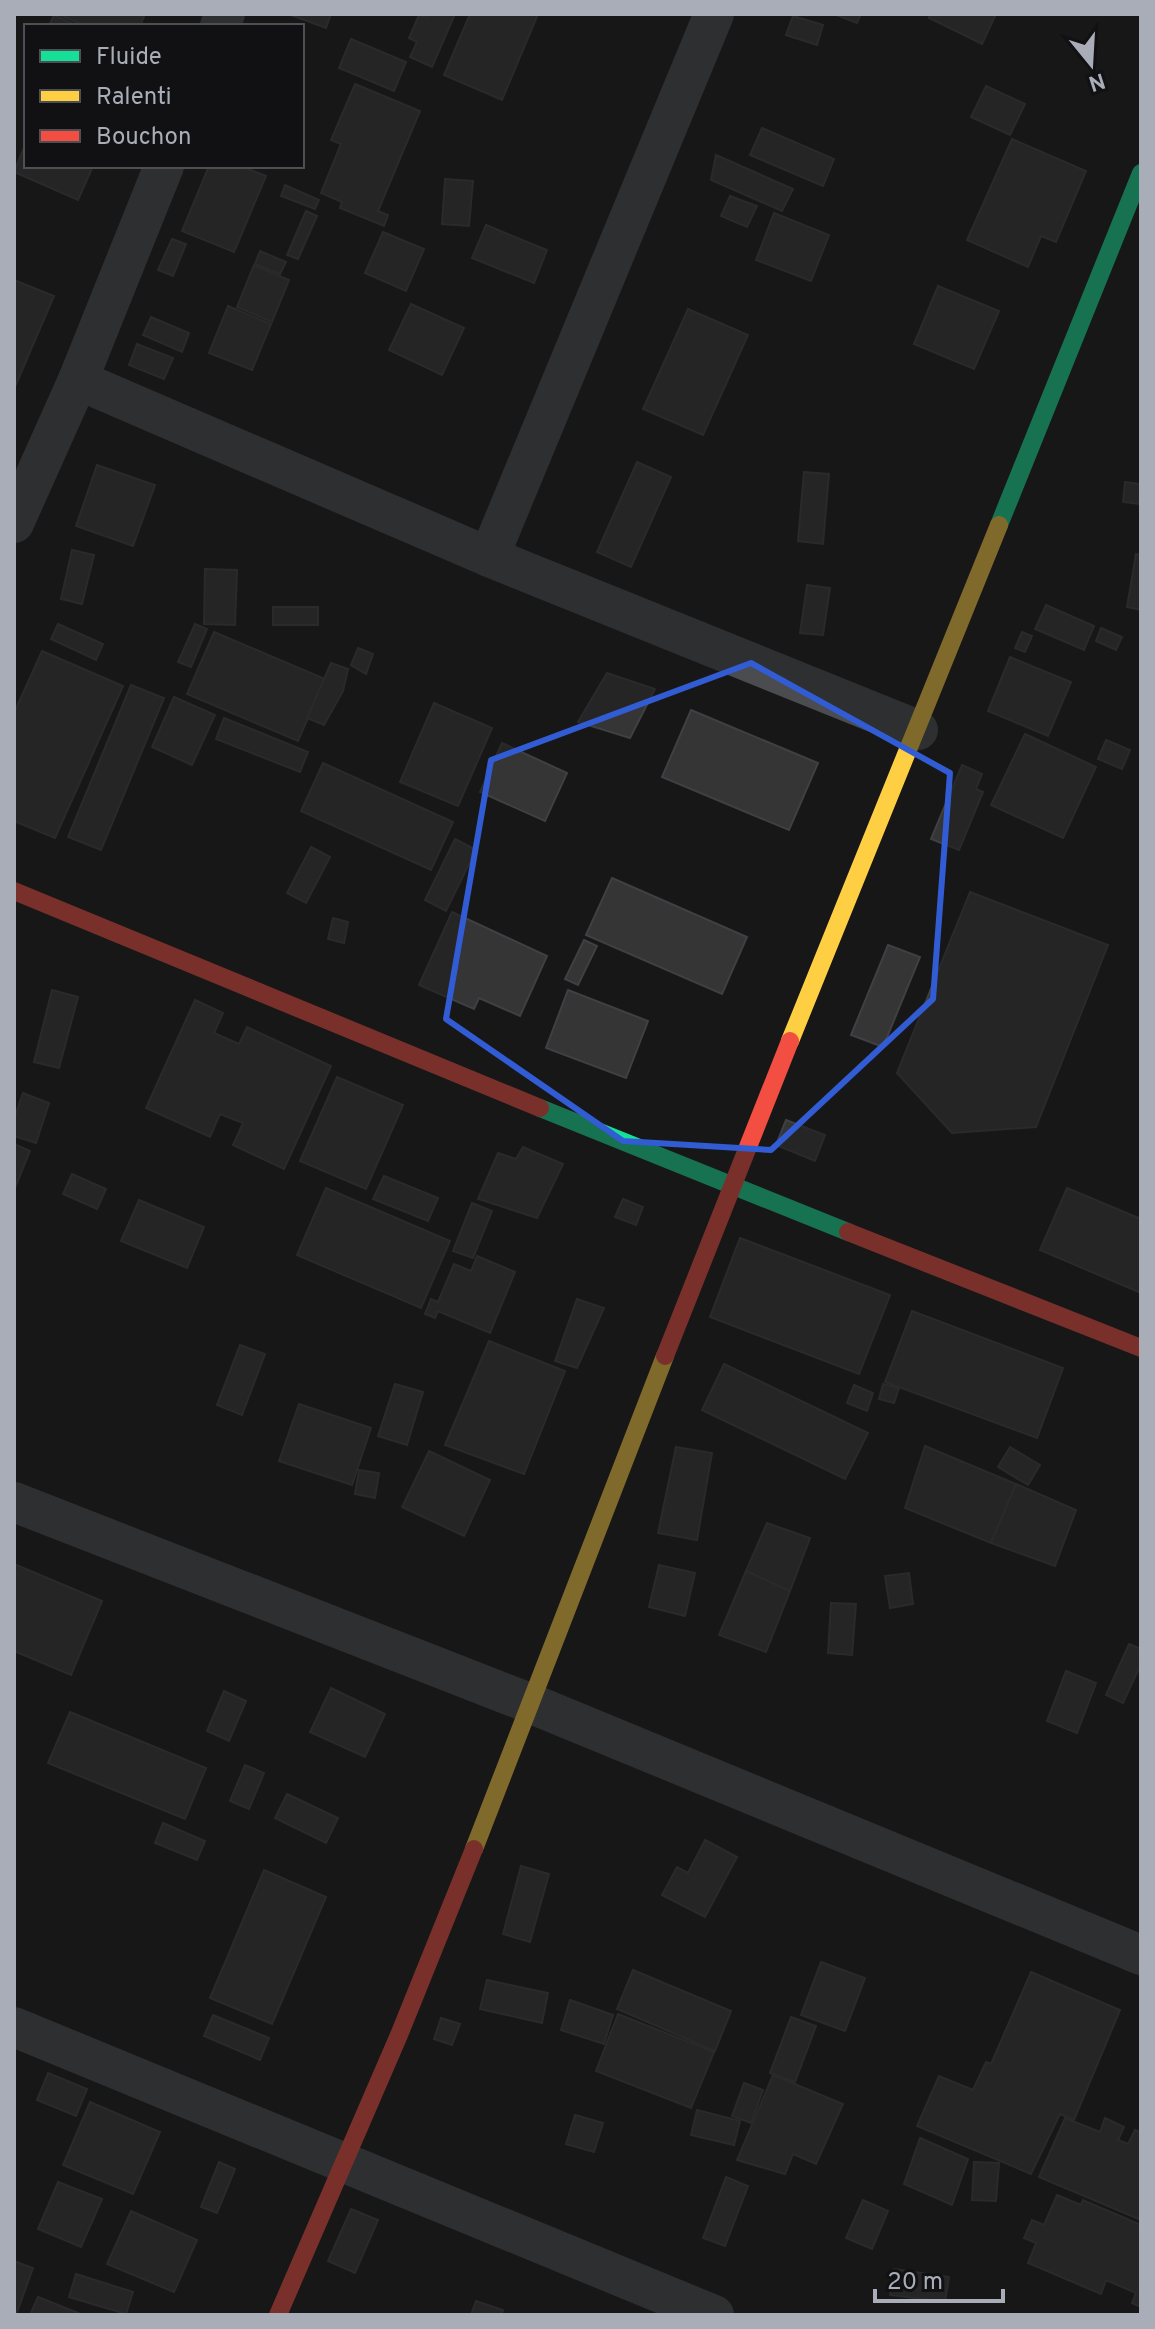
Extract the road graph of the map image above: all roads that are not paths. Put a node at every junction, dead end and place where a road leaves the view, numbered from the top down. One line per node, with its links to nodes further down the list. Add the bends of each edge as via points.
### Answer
1 (714, 14): 6 (street)
2 (163, 168): 4 (street)
3 (1141, 173): 7 (street)
4 (78, 380): 5 (street); 6 (street)
5 (14, 523)
6 (489, 557): 7 (street)
7 (918, 730): 9 (street)
8 (14, 891): 9 (street)
9 (731, 1186): 10 (street); 12 (street)
10 (1141, 1348)
11 (14, 1502): 12 (street)
12 (532, 1704): 13 (street); 15 (street)
13 (1141, 1955)
14 (14, 2027): 15 (street)
15 (346, 2167): 16 (street); 17 (street)
16 (278, 2315)
17 (714, 2315)

